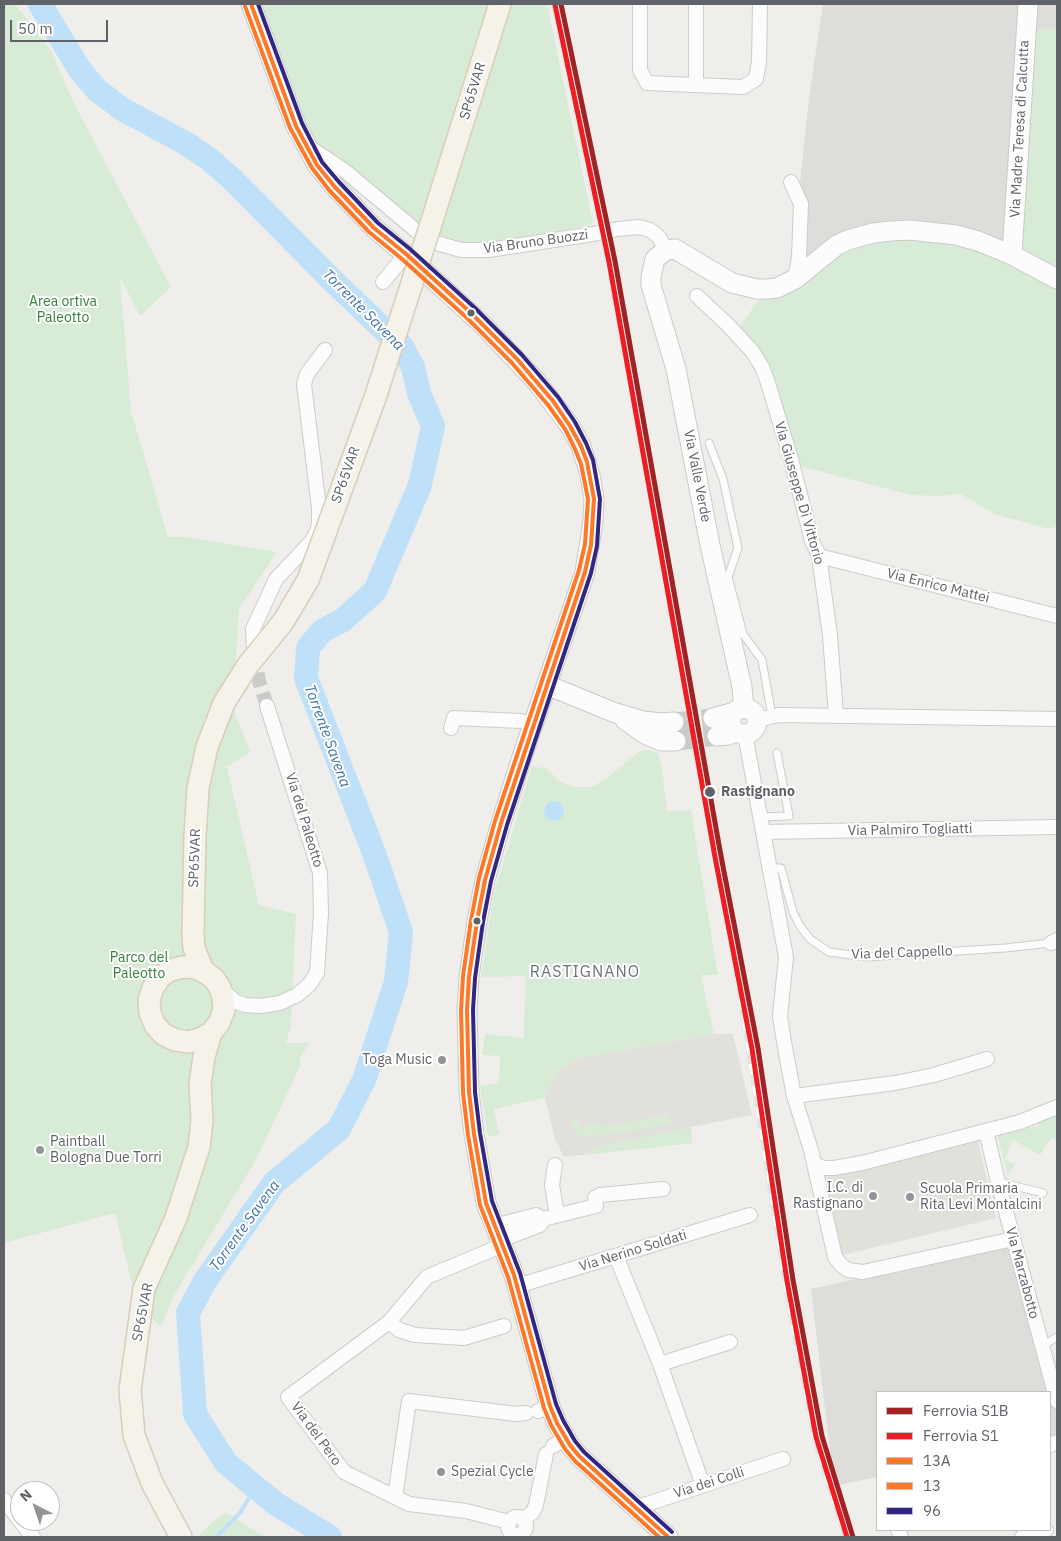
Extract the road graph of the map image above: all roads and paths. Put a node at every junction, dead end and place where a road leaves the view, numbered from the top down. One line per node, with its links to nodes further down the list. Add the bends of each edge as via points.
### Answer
1 (251, 4): 8 (main road)
2 (500, 4): 10 (main road, SP65VAR)
3 (640, 4): 7 (street, via 640,70 647,82)
4 (696, 4): 7 (street)
5 (760, 4): 7 (street, via 756,80 743,87)
6 (1028, 4): 12 (main road, Via Madre Teresa di Calcutta)
7 (696, 85)
8 (306, 146): 10 (street, Via Bruno Buozzi, via 345,171); 13 (main road, via 334,186 374,228)
9 (791, 182): 14 (street, via 801,204)
10 (427, 234): 11 (street, Via Bruno Buozzi, bridge, via 461,250 489,250 639,226 659,237); 38 (main road, SP65VAR, bridge, via 375,398 308,580 284,622 248,665 224,703 207,746 198,788)
11 (666, 250): 14 (main road, via 684,253 744,287 777,288); 28 (main road, Via Valle Verde, via 654,262 652,285 676,369)
12 (1012, 255): 14 (main road, via 956,235 891,231 837,245); 15 (main road)
13 (414, 262): 16 (street); 23 (main road, via 483,325 536,381 570,426 587,462 594,499 591,545)
14 (795, 279)
15 (1057, 279)
16 (383, 282)
17 (697, 296): 20 (street, Via Giuseppe Di Vittorio, via 752,351 762,367)
18 (325, 350): 22 (street, via 307,374 304,384 319,508 317,532 276,579 253,629)
19 (709, 443): 28 (lane, via 723,479 738,548 728,577 743,634 762,660)
20 (819, 556): 21 (street, Via Enrico Mattei); 25 (street, Via Giuseppe Di Vittorio, via 830,634)
21 (1057, 616)
22 (254, 651)
23 (547, 685): 29 (main road); 31 (main road, via 613,712 661,741)
24 (267, 706): 43 (street, Via del Paleotto, via 320,873 319,958 317,973 298,995 280,1003)
25 (836, 716): 27 (street); 28 (street)
26 (713, 718): 28 (main road)
27 (1057, 719)
28 (748, 720): 32 (main road, via 728,735); 34 (street)
29 (533, 724): 30 (street, via 454,718); 58 (main road, via 485,880 469,977 469,1092 482,1187)
30 (451, 728)
31 (675, 731)
32 (717, 736)
33 (777, 753): 34 (lane, via 789,816)
34 (760, 817): 36 (street)
35 (1057, 827): 36 (street, Via Palmiro Togliatti)
36 (763, 832): 37 (street)
37 (770, 868): 39 (lane, Via del Cappello, via 780,868 800,926 810,939 829,952 866,957 1005,948); 48 (street, via 786,957 780,1016)
38 (193, 934): 40 (main road, via 184,954); 41 (main road, via 194,948)
39 (1054, 941)
40 (171, 970): 41 (main road, via 184,967); 45 (main road, via 160,977 149,1000 155,1025)
41 (203, 971): 42 (main road)
42 (220, 988): 43 (street); 44 (main road, via 224,1010)
43 (245, 1006): 44 (street, Via del Paleotto, via 230,1013)
44 (215, 1028): 45 (main road, via 200,1039 188,1042); 47 (main road, via 204,1058)
45 (175, 1040): 47 (main road, via 188,1056)
46 (987, 1059): 48 (street, via 902,1081)
47 (200, 1084): 78 (main road, SP65VAR, via 202,1121 199,1147 176,1218 144,1289 130,1390 134,1435 152,1483)
48 (794, 1096): 51 (street, via 810,1136)
49 (1057, 1107): 50 (street, via 1020,1122)
50 (986, 1130): 51 (street, via 862,1163 828,1168); 53 (street, Via Marzabotto)
51 (814, 1164): 59 (street, via 835,1257 848,1270 863,1272)
52 (555, 1165): 56 (street, via 552,1186)
53 (998, 1182): 55 (lane); 59 (street, Via Marzabotto)
54 (663, 1189): 56 (street, Via del Pero, via 600,1195 595,1198 596,1206)
55 (1043, 1193)
56 (557, 1215): 58 (street, Via del Pero, via 543,1219 536,1215)
57 (750, 1215): 60 (street, Via Nerino Soldati)
58 (499, 1237): 61 (main road); 62 (street, Via del Pero, via 427,1277)
59 (1013, 1239): 66 (street, Via Marzabotto)
60 (616, 1256): 61 (street, Via Nerino Soldati); 67 (street)
61 (517, 1286): 63 (main road)
62 (389, 1322): 63 (street, via 415,1335 464,1338); 73 (street, Via del Pero, via 288,1397 344,1472)
63 (514, 1323): 69 (main road)
64 (1057, 1337): 66 (lane)
65 (730, 1342): 67 (street)
66 (1042, 1346): 68 (street, Via Marzabotto)
67 (660, 1364): 72 (street, via 701,1480)
68 (1057, 1400)
69 (538, 1410): 70 (main road); 73 (street, via 516,1414 409,1401)
70 (555, 1446): 74 (main road, via 586,1462); 75 (street, via 536,1505)
71 (783, 1459): 72 (street, Via dei Colli)
72 (710, 1483): 74 (street, Via dei Colli)
73 (395, 1497): 76 (street, Via del Pero, via 409,1504 466,1511)
74 (635, 1508): 79 (main road)
75 (524, 1520): 76 (street, Via del Pero, via 516,1517); 77 (street, via 526,1528)
76 (509, 1522): 77 (street, via 510,1531)
77 (521, 1536)
78 (181, 1537)
79 (668, 1537)

